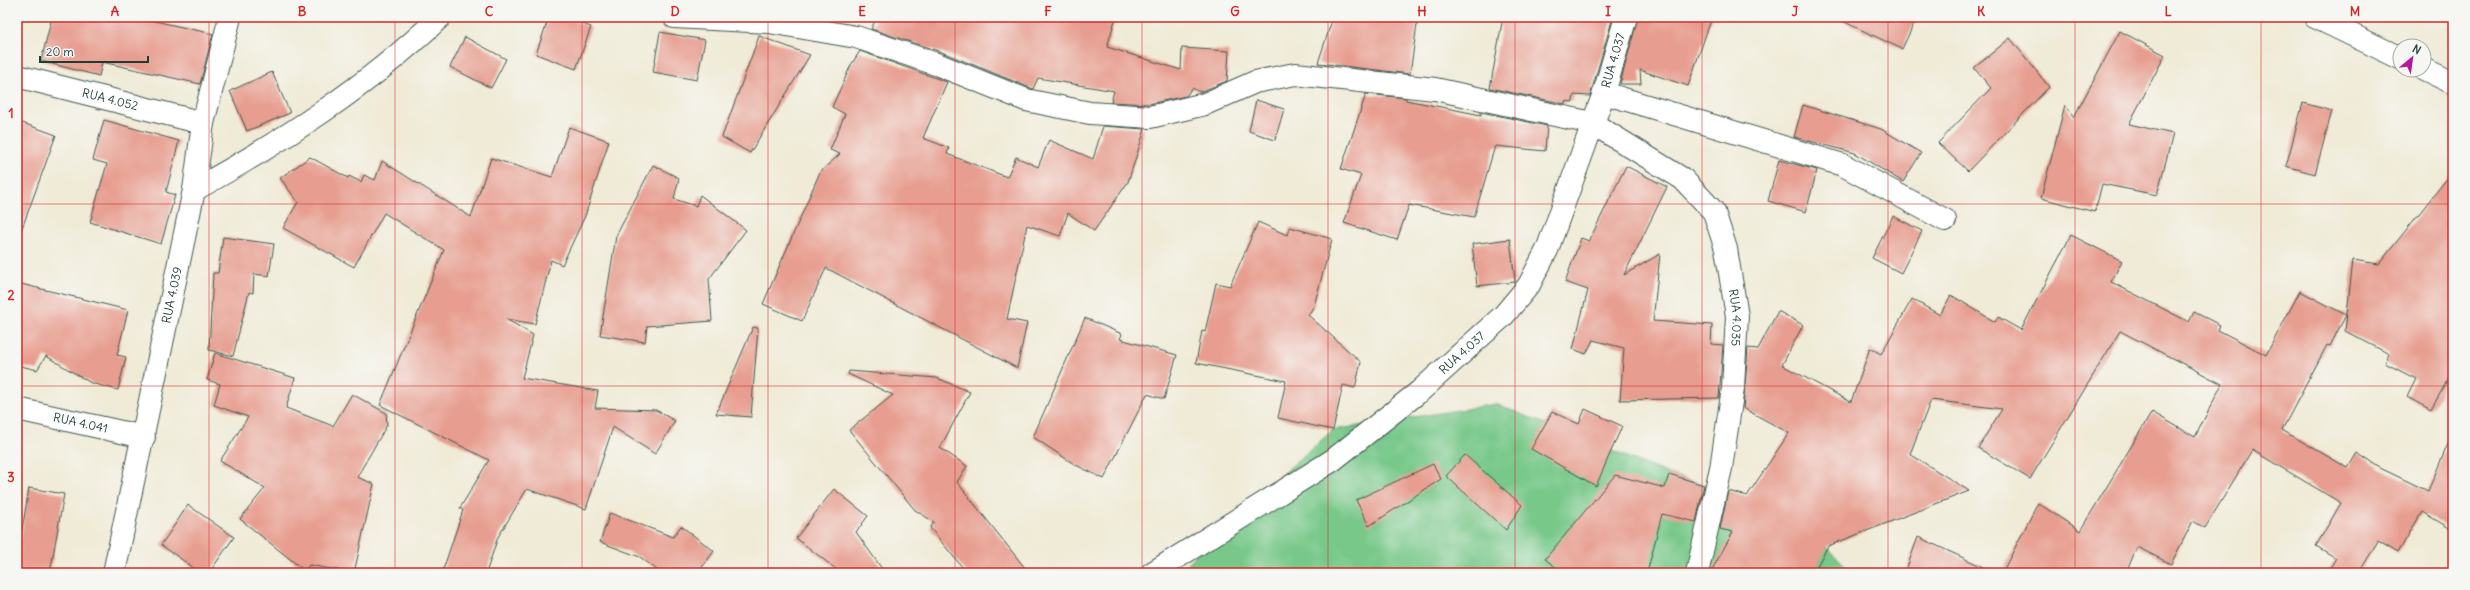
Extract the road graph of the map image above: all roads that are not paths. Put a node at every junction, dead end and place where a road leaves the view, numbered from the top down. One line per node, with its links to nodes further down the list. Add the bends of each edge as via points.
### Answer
1 (230, 17): 11 (street, RUA 4.039)
2 (440, 17): 13 (street, via 368,80 308,123)
3 (674, 17): 12 (street, RUA 4.035, via 769,22 856,37 939,65 1026,100 1090,113 1150,117 1205,104 1255,82 1295,74 1436,89)
4 (1626, 17): 10 (street, RUA 4.037)
5 (2315, 17): 6 (street)
6 (2392, 54)
7 (2432, 73): 9 (street)
8 (17, 76): 11 (street, RUA 4.052)
9 (2453, 83)
10 (1604, 93): 12 (street, RUA 4.037); 14 (street, via 1843,165)
11 (203, 123): 13 (street, RUA 4.039)
12 (1592, 123): 18 (street, RUA 4.037, via 1547,250 1529,285 1504,315 1420,391 1333,460); 19 (street, RUA 4.035, via 1683,179 1714,212 1726,249 1737,316 1733,388 1721,468)
13 (194, 190): 16 (street, RUA 4.039)
14 (1945, 220)
15 (17, 409): 16 (street, RUA 4.041)
16 (144, 437): 17 (street, RUA 4.039)
17 (114, 573)
18 (1152, 573)
19 (1697, 573)

